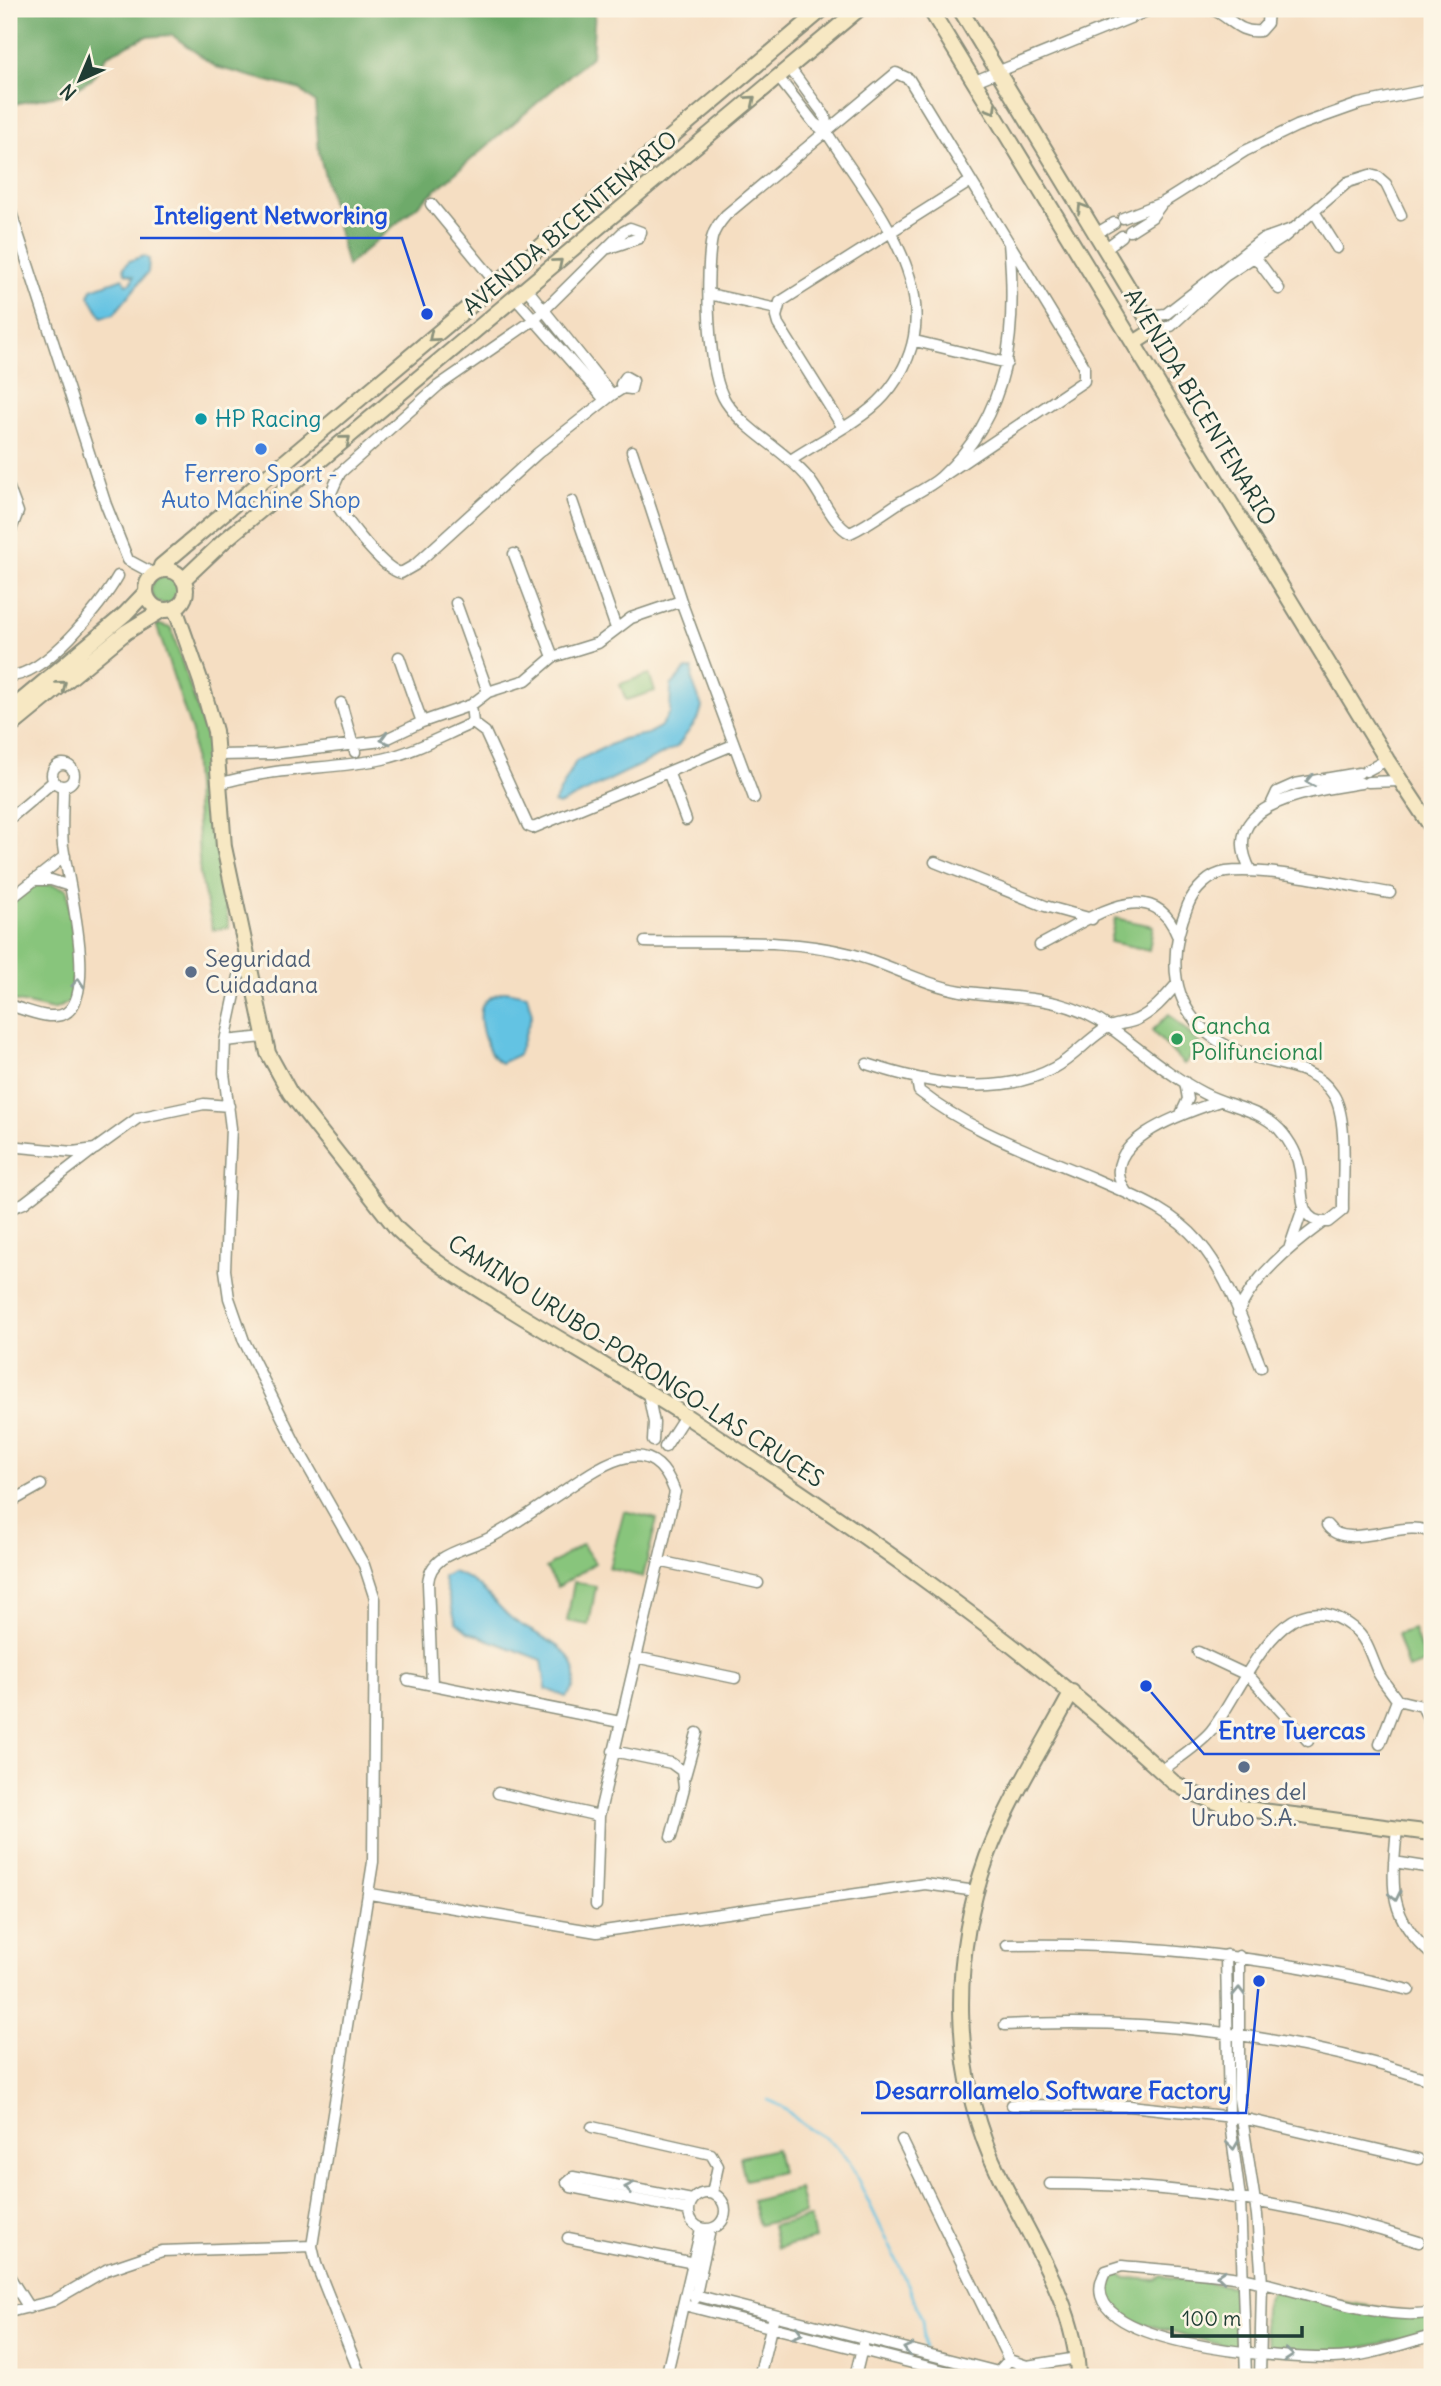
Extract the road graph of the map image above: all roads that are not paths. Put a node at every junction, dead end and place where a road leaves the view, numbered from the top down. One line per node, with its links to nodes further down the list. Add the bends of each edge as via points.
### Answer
1 (823, 9): 8 (street, AVENIDA BICENTENARIO)
2 (859, 9): 9 (street, AVENIDA BICENTENARIO)
3 (930, 9): 12 (street, AVENIDA BICENTENARIO)
4 (960, 9): 11 (street, AVENIDA BICENTENARIO)
5 (1152, 9): 11 (street)
6 (1211, 9): 7 (street, via 1249,33 1260,31 1267,23)
7 (1268, 9)
8 (810, 20): 9 (street, via 823,25); 14 (street, AVENIDA BICENTENARIO)
9 (825, 38): 10 (street, AVENIDA BICENTENARIO)
10 (784, 72): 15 (street, AVENIDA BICENTENARIO, one-way to 10); 16 (street, via 814,123)
11 (998, 73): 12 (street); 25 (street, AVENIDA BICENTENARIO, one-way to 11)
12 (975, 81): 27 (street, AVENIDA BICENTENARIO, one-way to 27)
13 (1432, 89): 18 (street, via 1359,104 1297,126 1245,151)
14 (710, 102): 15 (street); 33 (street, AVENIDA BICENTENARIO)
15 (726, 120): 35 (street, AVENIDA BICENTENARIO, one-way to 15)
16 (827, 133): 17 (street, via 896,73 909,79); 24 (street); 36 (street, via 718,224 711,248)
17 (971, 181): 24 (street); 26 (street)
18 (1164, 202): 25 (street); 30 (street, via 1152,217)
19 (431, 204): 33 (street)
20 (9, 206): 60 (street, via 106,505 128,559)
21 (1315, 213): 22 (street, via 1348,182 1370,175 1385,184); 23 (street); 28 (street)
22 (1401, 215)
23 (1293, 229): 31 (street); 39 (street, via 1261,240 1166,314)
24 (890, 230): 37 (street, via 786,296); 43 (street, via 911,275 916,299)
25 (1097, 233): 27 (street); 30 (street, AVENIDA BICENTENARIO)
26 (1009, 243): 45 (street, via 1013,318); 52 (street, via 1084,366 1084,381)
27 (1077, 247): 32 (street, AVENIDA BICENTENARIO)
28 (1337, 247)
29 (609, 248): 38 (street)
30 (1106, 248): 32 (street); 39 (street, AVENIDA BICENTENARIO)
31 (1255, 258): 34 (street); 42 (street, via 1225,276 1171,326)
32 (1085, 261): 41 (street, AVENIDA BICENTENARIO)
33 (496, 283): 51 (street, AVENIDA BICENTENARIO, one-way to 51)
34 (1279, 289)
35 (521, 294): 38 (street); 40 (street); 54 (street, AVENIDA BICENTENARIO, one-way to 35)
36 (709, 294): 37 (street); 50 (street, via 712,369 721,393 737,416)
37 (777, 309): 48 (street, via 778,324)
38 (544, 311): 40 (street); 47 (street)
39 (1146, 316): 41 (street); 42 (street, AVENIDA BICENTENARIO)
40 (535, 319): 47 (street); 47 (street, via 438,386 340,473 331,493 336,506 388,567 401,573 415,565 538,453)
41 (1125, 328): 44 (street, AVENIDA BICENTENARIO)
42 (1154, 330): 44 (street)
43 (915, 341): 45 (street); 48 (street, via 883,397)
44 (1134, 343): 82 (street, AVENIDA BICENTENARIO)
45 (1007, 363): 52 (street, via 984,422)
46 (622, 388): 47 (street)
47 (608, 397)
48 (842, 426): 50 (street)
49 (632, 450): 64 (street)
50 (791, 460): 52 (street, via 819,491 840,527 850,533)
51 (272, 471): 54 (street); 56 (street, AVENIDA BICENTENARIO)
52 (940, 478)
53 (9, 488): 57 (street, via 18,512)
54 (287, 488): 58 (street, AVENIDA BICENTENARIO)
55 (572, 501): 67 (street)
56 (209, 525): 58 (street); 60 (street, AVENIDA BICENTENARIO)
57 (9, 535)
58 (224, 541): 62 (street, AVENIDA BICENTENARIO)
59 (514, 554): 69 (street)
60 (157, 572): 62 (street, via 173,571); 63 (street)
61 (118, 576): 70 (street, via 55,652 34,668)
62 (183, 580): 66 (street, via 184,599)
63 (146, 592): 66 (street, via 151,603); 74 (street)
64 (681, 601): 67 (street); 78 (street)
65 (456, 603): 71 (street)
66 (168, 609): 77 (street, one-way to 66, via 126,632); 80 (street, CAMINO URUBO-PORONGO-LAS CRUCES, via 201,682)
67 (615, 628): 69 (street, via 598,643)
68 (399, 657): 75 (street)
69 (552, 657): 71 (street, via 526,680)
70 (9, 676)
71 (488, 692): 73 (street)
72 (341, 703): 79 (street)
73 (471, 705): 75 (street); 76 (street)
74 (9, 711)
75 (422, 722): 79 (street, one-way to 79, via 395,737)
76 (473, 723): 83 (street, via 397,755); 84 (street, via 485,732 528,826 533,828)
77 (9, 728)
78 (733, 745): 84 (street); 89 (street)
79 (354, 746): 81 (street); 83 (street)
80 (218, 755): 81 (street); 88 (street, CAMINO URUBO-PORONGO-LAS CRUCES)
81 (246, 755): 85 (street)
82 (1387, 760): 86 (street); 87 (street, AVENIDA BICENTENARIO)
83 (358, 762): 85 (street)
84 (669, 774): 91 (street)
85 (248, 775): 88 (street)
86 (1368, 777): 87 (street); 95 (street, via 1271,805 1246,823 1240,838)
87 (1401, 781): 92 (street, AVENIDA BICENTENARIO)
88 (219, 784): 104 (street, CAMINO URUBO-PORONGO-LAS CRUCES, via 225,847)
89 (754, 798)
90 (9, 819): 93 (street, via 58,784)
91 (686, 820)
92 (1432, 828)
93 (65, 856): 96 (street); 97 (street)
94 (935, 862): 100 (street, via 1045,906)
95 (1251, 871): 98 (street); 101 (street, via 1224,872 1205,882 1191,897)
96 (34, 880): 97 (street); 99 (street)
97 (70, 886): 106 (street, one-way to 97, via 52,1016 66,1013 77,1000 79,925)
98 (1390, 893)
99 (9, 900)
100 (1092, 919): 101 (street, via 1126,902 1139,902 1164,912); 103 (street)
101 (1177, 935): 105 (street)
102 (645, 942): 107 (street, via 810,946 852,954 926,984 1054,1000)
103 (1040, 945)
104 (248, 963): 108 (street, CAMINO URUBO-PORONGO-LAS CRUCES); 109 (street, via 239,976)
105 (1176, 985): 107 (street, via 1150,1012); 121 (street, via 1192,1016 1217,1040 1248,1055 1307,1072 1334,1096 1341,1112 1343,1210 1335,1220)
106 (9, 1005)
107 (1109, 1027): 111 (street, via 1054,1068 1027,1079 996,1084); 112 (street)
108 (264, 1037): 109 (street); 125 (street, CAMINO URUBO-PORONGO-LAS CRUCES, via 273,1065 290,1093 414,1245)
109 (225, 1041): 114 (street)
110 (867, 1064): 111 (street)
111 (917, 1080): 118 (street, via 919,1091 963,1123)
112 (1185, 1082): 113 (street); 115 (street, via 1188,1098)
113 (1220, 1101): 115 (street); 119 (street, via 1254,1113 1276,1127 1294,1147)
114 (229, 1106): 117 (street, via 204,1104 138,1118); 162 (street, via 225,1270 235,1320 298,1449 364,1565 375,1599)
115 (1181, 1114): 118 (street, via 1137,1140 1123,1158 1119,1176)
116 (9, 1146): 117 (street, via 72,1152)
117 (95, 1149): 120 (street, via 24,1203)
118 (1126, 1193): 123 (street, via 1164,1210 1199,1242 1214,1262)
119 (1303, 1208): 121 (street); 122 (street)
120 (9, 1209)
121 (1322, 1223): 122 (street)
122 (1289, 1250): 123 (street, via 1251,1290)
123 (1238, 1313): 124 (street)
124 (1261, 1367)
125 (648, 1393): 126 (street, CAMINO URUBO-PORONGO-LAS CRUCES); 127 (street, via 654,1423 651,1443)
126 (685, 1416): 128 (street); 141 (street, CAMINO URUBO-PORONGO-LAS CRUCES, via 814,1501)
127 (642, 1458): 128 (street); 140 (street, via 607,1461 490,1538 437,1561 428,1575)
128 (656, 1465): 133 (street, via 675,1492)
129 (41, 1485): 130 (street)
130 (9, 1503)
131 (1327, 1525): 132 (street, via 1338,1534 1417,1528)
132 (1432, 1534)
133 (659, 1561): 134 (street); 136 (street)
134 (758, 1583)
135 (1198, 1652): 137 (street)
136 (635, 1657): 138 (street); 144 (street)
137 (1249, 1676): 142 (street, via 1281,1626 1320,1615 1340,1619 1355,1629); 147 (street); 152 (street, via 1209,1733)
138 (735, 1678)
139 (408, 1680): 140 (street)
140 (432, 1685): 144 (street)
141 (1072, 1692): 152 (street, CAMINO URUBO-PORONGO-LAS CRUCES); 161 (street, via 988,1855)
142 (1397, 1700): 143 (street); 148 (street)
143 (1427, 1704): 145 (street)
144 (620, 1722): 149 (street)
145 (1432, 1726)
146 (698, 1733): 150 (street)
147 (1308, 1741)
148 (1380, 1744)
149 (613, 1751): 151 (street); 155 (street)
150 (690, 1763): 151 (street); 153 (street)
151 (677, 1766): 153 (street)
152 (1161, 1771): 156 (street, CAMINO URUBO-PORONGO-LAS CRUCES, via 1189,1793 1212,1803)
153 (685, 1776): 158 (street)
154 (498, 1793): 155 (street)
155 (598, 1816): 163 (street)
156 (1397, 1829): 157 (street, CAMINO URUBO-PORONGO-LAS CRUCES); 159 (street)
157 (1432, 1833)
158 (671, 1837)
159 (1394, 1862): 160 (street); 166 (street, one-way to 166, via 1392,1892 1404,1926)
160 (1432, 1868)
161 (976, 1891): 162 (street, via 925,1884 597,1932); 204 (street, via 962,1966 961,2012 974,2108 991,2159 1062,2304)
162 (370, 1894): 187 (street)
163 (596, 1905)
164 (1007, 1945): 165 (street, via 1088,1943)
165 (1226, 1955): 167 (street); 170 (street)
166 (1432, 1955)
167 (1239, 1956): 168 (street); 171 (street, one-way to 167)
168 (1409, 1990)
169 (1005, 2025): 170 (street, via 1076,2024)
170 (1226, 2034): 171 (street); 174 (street)
171 (1239, 2036): 172 (street, via 1336,2052); 175 (street)
172 (1423, 2078)
173 (1012, 2105): 174 (street, via 1130,2106)
174 (1229, 2116): 175 (street); 181 (street, one-way to 181)
175 (1242, 2118): 178 (street); 182 (street)
176 (592, 2126): 180 (street, via 711,2154 718,2166)
177 (902, 2140): 205 (street)
178 (1418, 2159)
179 (1050, 2184): 181 (street, via 1127,2185)
180 (712, 2193): 183 (street); 184 (street, via 723,2202 725,2216 717,2227)
181 (1240, 2198): 182 (street); 190 (street)
182 (1256, 2199): 186 (street); 191 (street)
183 (691, 2205): 183 (street, one-way to 183, via 573,2177 568,2180 571,2187); 184 (street, via 692,2221)
184 (705, 2229): 188 (street); 192 (street)
185 (568, 2238): 188 (street)
186 (1419, 2242)
187 (313, 2246): 193 (street, via 162,2251 106,2270 68,2294); 209 (street)
188 (694, 2263): 192 (street)
189 (9, 2276): 193 (street)
190 (1245, 2279): 191 (street); 202 (street); 202 (street, one-way to 202, via 1122,2266 1106,2271 1100,2295 1117,2319 1150,2333)
191 (1262, 2283): 196 (street, via 1406,2314); 203 (street)
192 (691, 2294): 194 (street); 197 (street)
193 (29, 2308): 195 (street)
194 (687, 2308): 198 (street); 210 (street)
195 (9, 2312)
196 (1432, 2312)
197 (775, 2314): 198 (street); 200 (street)
198 (772, 2326): 201 (street, one-way to 201); 211 (street)
199 (1432, 2336): 203 (street, one-way to 199, via 1334,2358)
200 (865, 2338): 201 (street); 207 (street, one-way to 200)
201 (862, 2350): 208 (street); 212 (street)
202 (1247, 2352): 203 (street); 216 (street)
203 (1262, 2353): 217 (street)
204 (1077, 2358): 206 (street); 215 (street)
205 (1009, 2360): 206 (street); 207 (street)
206 (1027, 2366): 214 (street)
207 (998, 2374)
208 (951, 2375): 213 (street)
209 (361, 2377)
210 (666, 2377)
211 (759, 2377)
212 (855, 2377)
213 (968, 2377)
214 (1031, 2377)
215 (1079, 2377)
216 (1245, 2377)
217 (1260, 2377)

